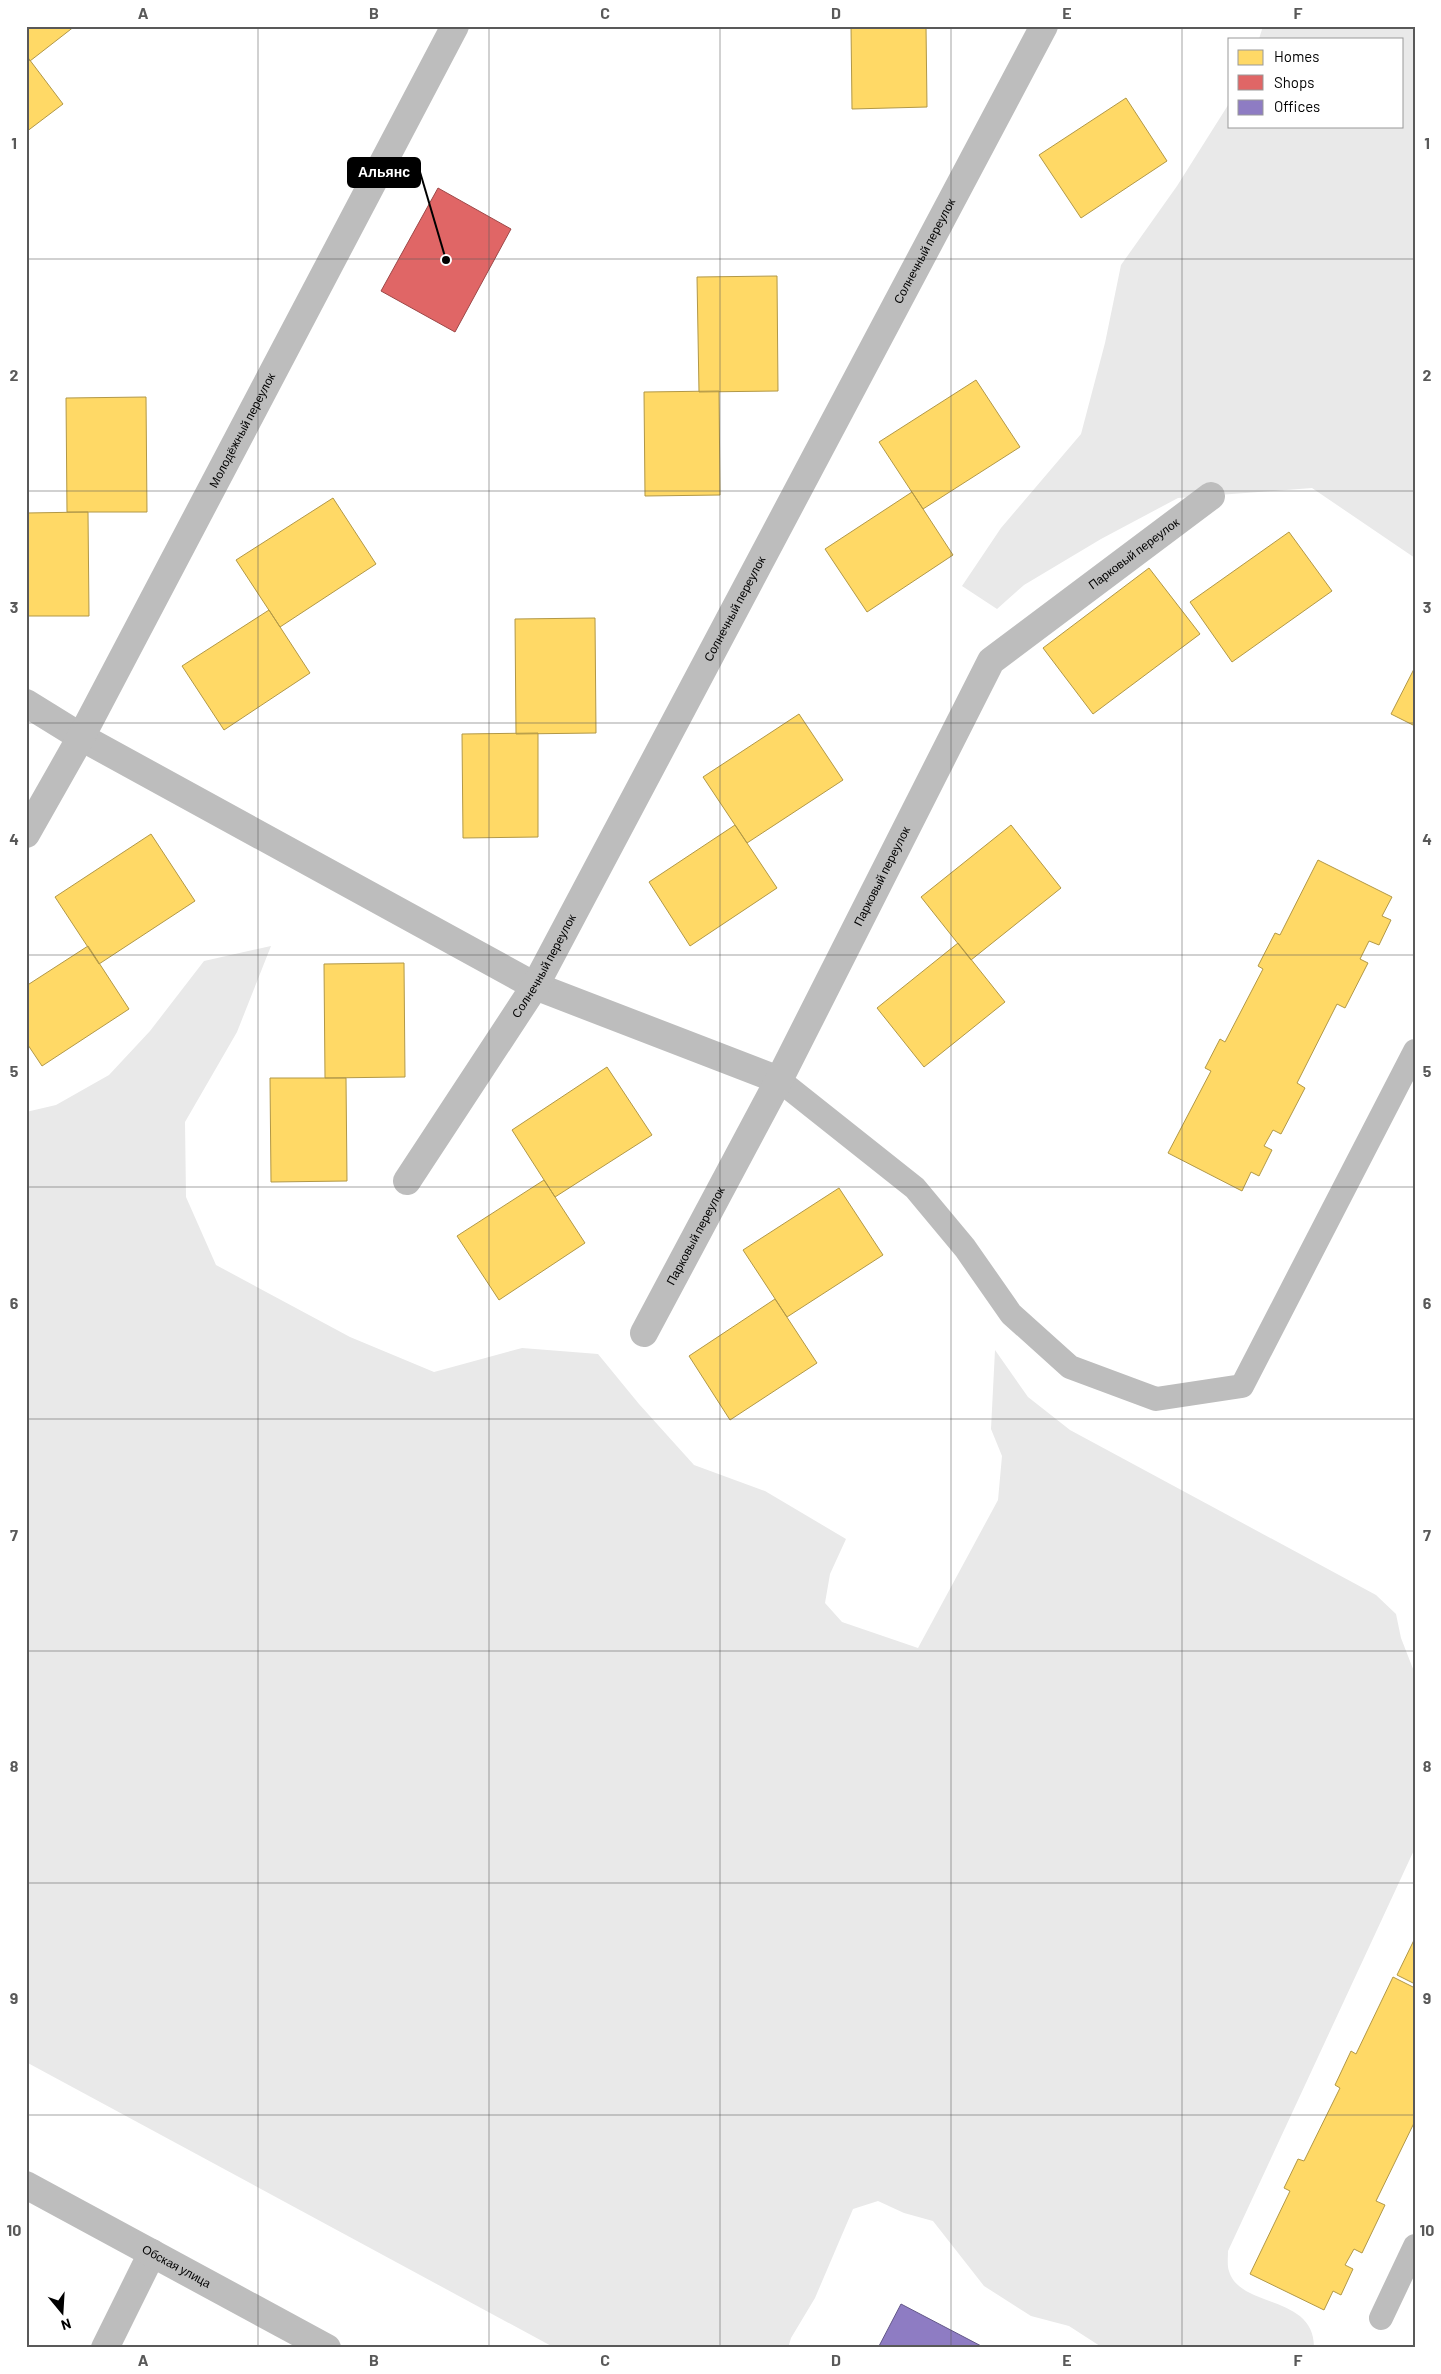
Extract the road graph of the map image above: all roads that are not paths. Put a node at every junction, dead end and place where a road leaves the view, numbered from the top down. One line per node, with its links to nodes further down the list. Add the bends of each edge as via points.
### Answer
1 (455, 26): 5 (street, Молодёжный переулок)
2 (1044, 26): 7 (street, Солнечный переулок)
3 (1211, 496): 9 (street, Парковый переулок, via 991,661)
4 (26, 703): 5 (street)
5 (81, 737): 6 (street, Молодёжный переулок); 7 (street)
6 (26, 834)
7 (534, 986): 9 (street); 10 (street, Солнечный переулок)
8 (1415, 1051): 9 (lane, via 1242,1386 1156,1400 1070,1368 1011,1314 965,1248 915,1188)
9 (779, 1080): 11 (street, Парковый переулок)
10 (407, 1181)
11 (644, 1333)
12 (26, 2185): 14 (street, Обская улица)
13 (1415, 2246): 15 (lane)
14 (152, 2253): 16 (street); 17 (street, Обская улица)
15 (1381, 2318)
16 (105, 2348)
17 (327, 2348)

